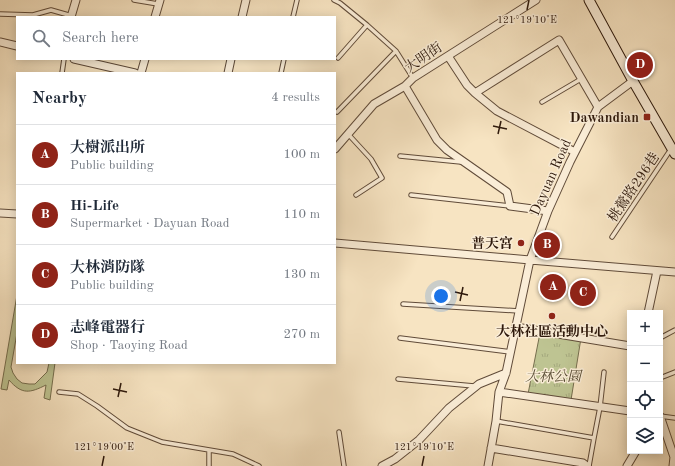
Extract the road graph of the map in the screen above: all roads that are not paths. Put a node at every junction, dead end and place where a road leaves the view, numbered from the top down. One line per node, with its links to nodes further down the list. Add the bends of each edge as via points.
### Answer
1 (76, 0): 10 (street)
2 (134, 0): 8 (lane)
3 (246, 0): 12 (street)
4 (297, 0): 13 (lane)
5 (334, 0): 14 (lane)
6 (536, 0): 18 (street, 大明街)
7 (589, 0): 33 (main road)
8 (159, 2): 11 (street)
9 (0, 14): 10 (lane, via 33,15 51,10)
10 (72, 16)
11 (155, 16)
12 (242, 16)
13 (293, 16)
14 (367, 25): 17 (lane); 19 (lane)
15 (0, 42): 16 (street)
16 (16, 46)
17 (396, 51): 31 (lane); 38 (lane)
18 (448, 56): 31 (street, 大明街); 35 (street)
19 (338, 58)
20 (64, 60): 26 (lane)
21 (84, 60): 25 (street)
22 (145, 60): 28 (street)
23 (232, 60): 29 (street)
24 (284, 60): 30 (lane)
25 (103, 62): 27 (street)
26 (62, 72)
27 (132, 72)
28 (141, 72)
29 (228, 72)
30 (281, 72)
31 (413, 78): 34 (street, 大明街)
32 (581, 79): 35 (street, via 559,40); 36 (lane); 37 (street)
33 (633, 81): 37 (street, Dayuan Road); 41 (main road)
34 (405, 86): 39 (street, 大明街, via 374,104); 44 (street, via 437,140)
35 (475, 93): 42 (street, via 497,111)
36 (542, 102)
37 (598, 107): 42 (street, Dayuan Road)
38 (337, 112)
39 (348, 134): 40 (street, 大明街); 45 (lane, via 371,159 382,178)
40 (336, 148)
41 (674, 151): 51 (lane, 桃鶯路296巷)
42 (575, 152): 48 (street, Dayuan Road)
43 (400, 156): 44 (lane)
44 (464, 162): 47 (street, via 507,192)
45 (356, 195)
46 (411, 195): 47 (lane)
47 (510, 206): 48 (street)
48 (548, 211): 53 (street, Dayuan Road)
49 (0, 213): 50 (street)
50 (16, 214)
51 (612, 238)
52 (336, 243): 53 (street)
53 (530, 260): 54 (street); 58 (street, Dayuan Road)
54 (657, 271): 55 (street); 57 (street)
55 (675, 272)
56 (403, 304): 58 (lane)
57 (649, 310)
58 (519, 311): 59 (street, Dayuan Road)
59 (516, 327): 63 (street); 64 (street, Dayuan Road)
60 (675, 330): 61 (lane)
61 (663, 336)
62 (400, 338): 64 (lane)
63 (627, 346)
64 (511, 352): 67 (street, Dayuan Road)
65 (604, 372): 73 (lane)
66 (675, 372): 68 (lane)
67 (506, 373): 70 (street); 72 (street, Dayuan Road)
68 (663, 377)
69 (398, 379): 70 (lane)
70 (476, 386): 87 (street, via 449,408 419,440)
71 (59, 392): 82 (lane, via 78,394 127,428 162,442)
72 (499, 392): 73 (street); 78 (street, Dayuan Road)
73 (600, 407): 74 (street); 80 (lane)
74 (627, 411)
75 (663, 416): 77 (lane)
76 (661, 418): 91 (street, via 674,457)
77 (675, 418)
78 (496, 421): 80 (lane); 81 (street, Dayuan Road)
79 (339, 432): 86 (lane)
80 (594, 438): 89 (lane)
81 (491, 448): 88 (street, Dayuan Road); 89 (street)
82 (208, 450): 84 (lane); 85 (lane, via 233,454)
83 (634, 454): 90 (street)
84 (209, 466)
85 (259, 466)
86 (344, 466)
87 (382, 466)
88 (488, 466)
89 (588, 466)
90 (627, 466)
91 (673, 466)

